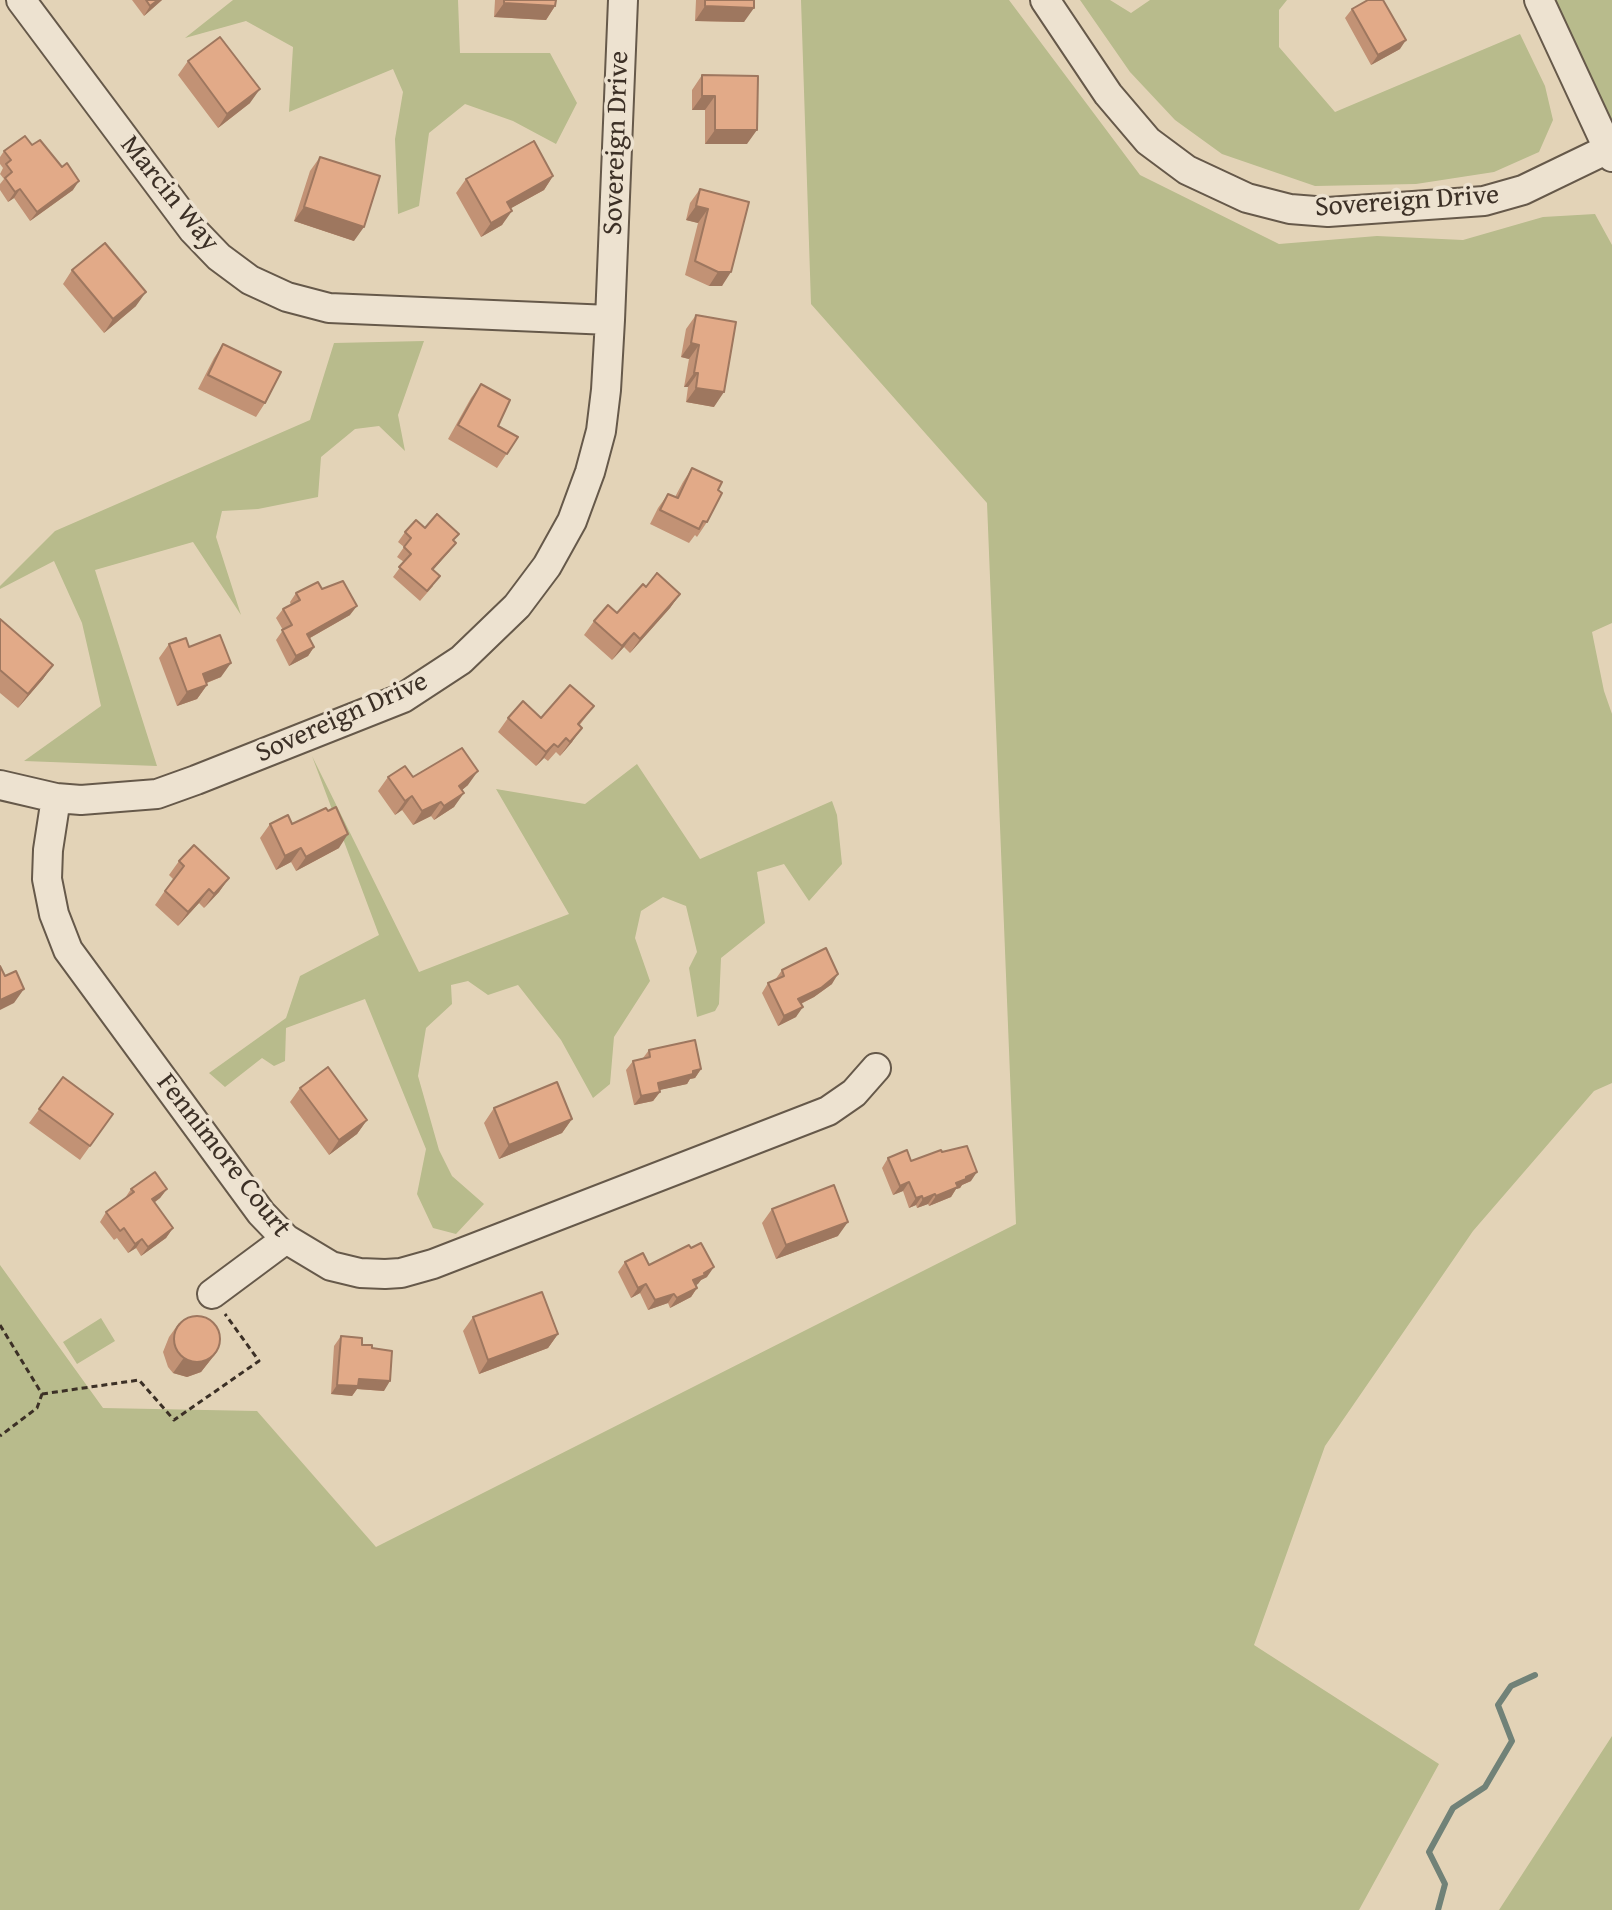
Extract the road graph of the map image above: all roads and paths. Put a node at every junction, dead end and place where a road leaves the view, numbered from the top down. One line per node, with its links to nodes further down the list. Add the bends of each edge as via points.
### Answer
1 (21, 0): 6 (street, Marcin Way, via 193,230 250,280 329,308)
2 (623, 0): 6 (street, Sovereign Drive)
3 (1045, 0): 5 (street, Sovereign Drive, via 1108,94 1148,141 1187,170 1247,198 1328,212 1484,201)
4 (1539, 0): 5 (street)
5 (1610, 153)
6 (610, 320): 8 (street, Sovereign Drive, via 601,431 582,496 547,566 483,642 403,698 196,780 157,794)
7 (0, 785): 8 (street, Sovereign Drive)
8 (56, 798): 10 (street, Fennimore Court, via 47,879 68,950 261,1213)
9 (876, 1068): 10 (street, Fennimore Court, via 828,1111 416,1269 385,1274 350,1271 314,1258)
10 (286, 1239): 11 (street)
11 (212, 1294): 13 (path, via 259,1361 174,1420 139,1380)
12 (0, 1325): 13 (path)
13 (42, 1394): 14 (path, via 37,1408)
14 (0, 1436)

